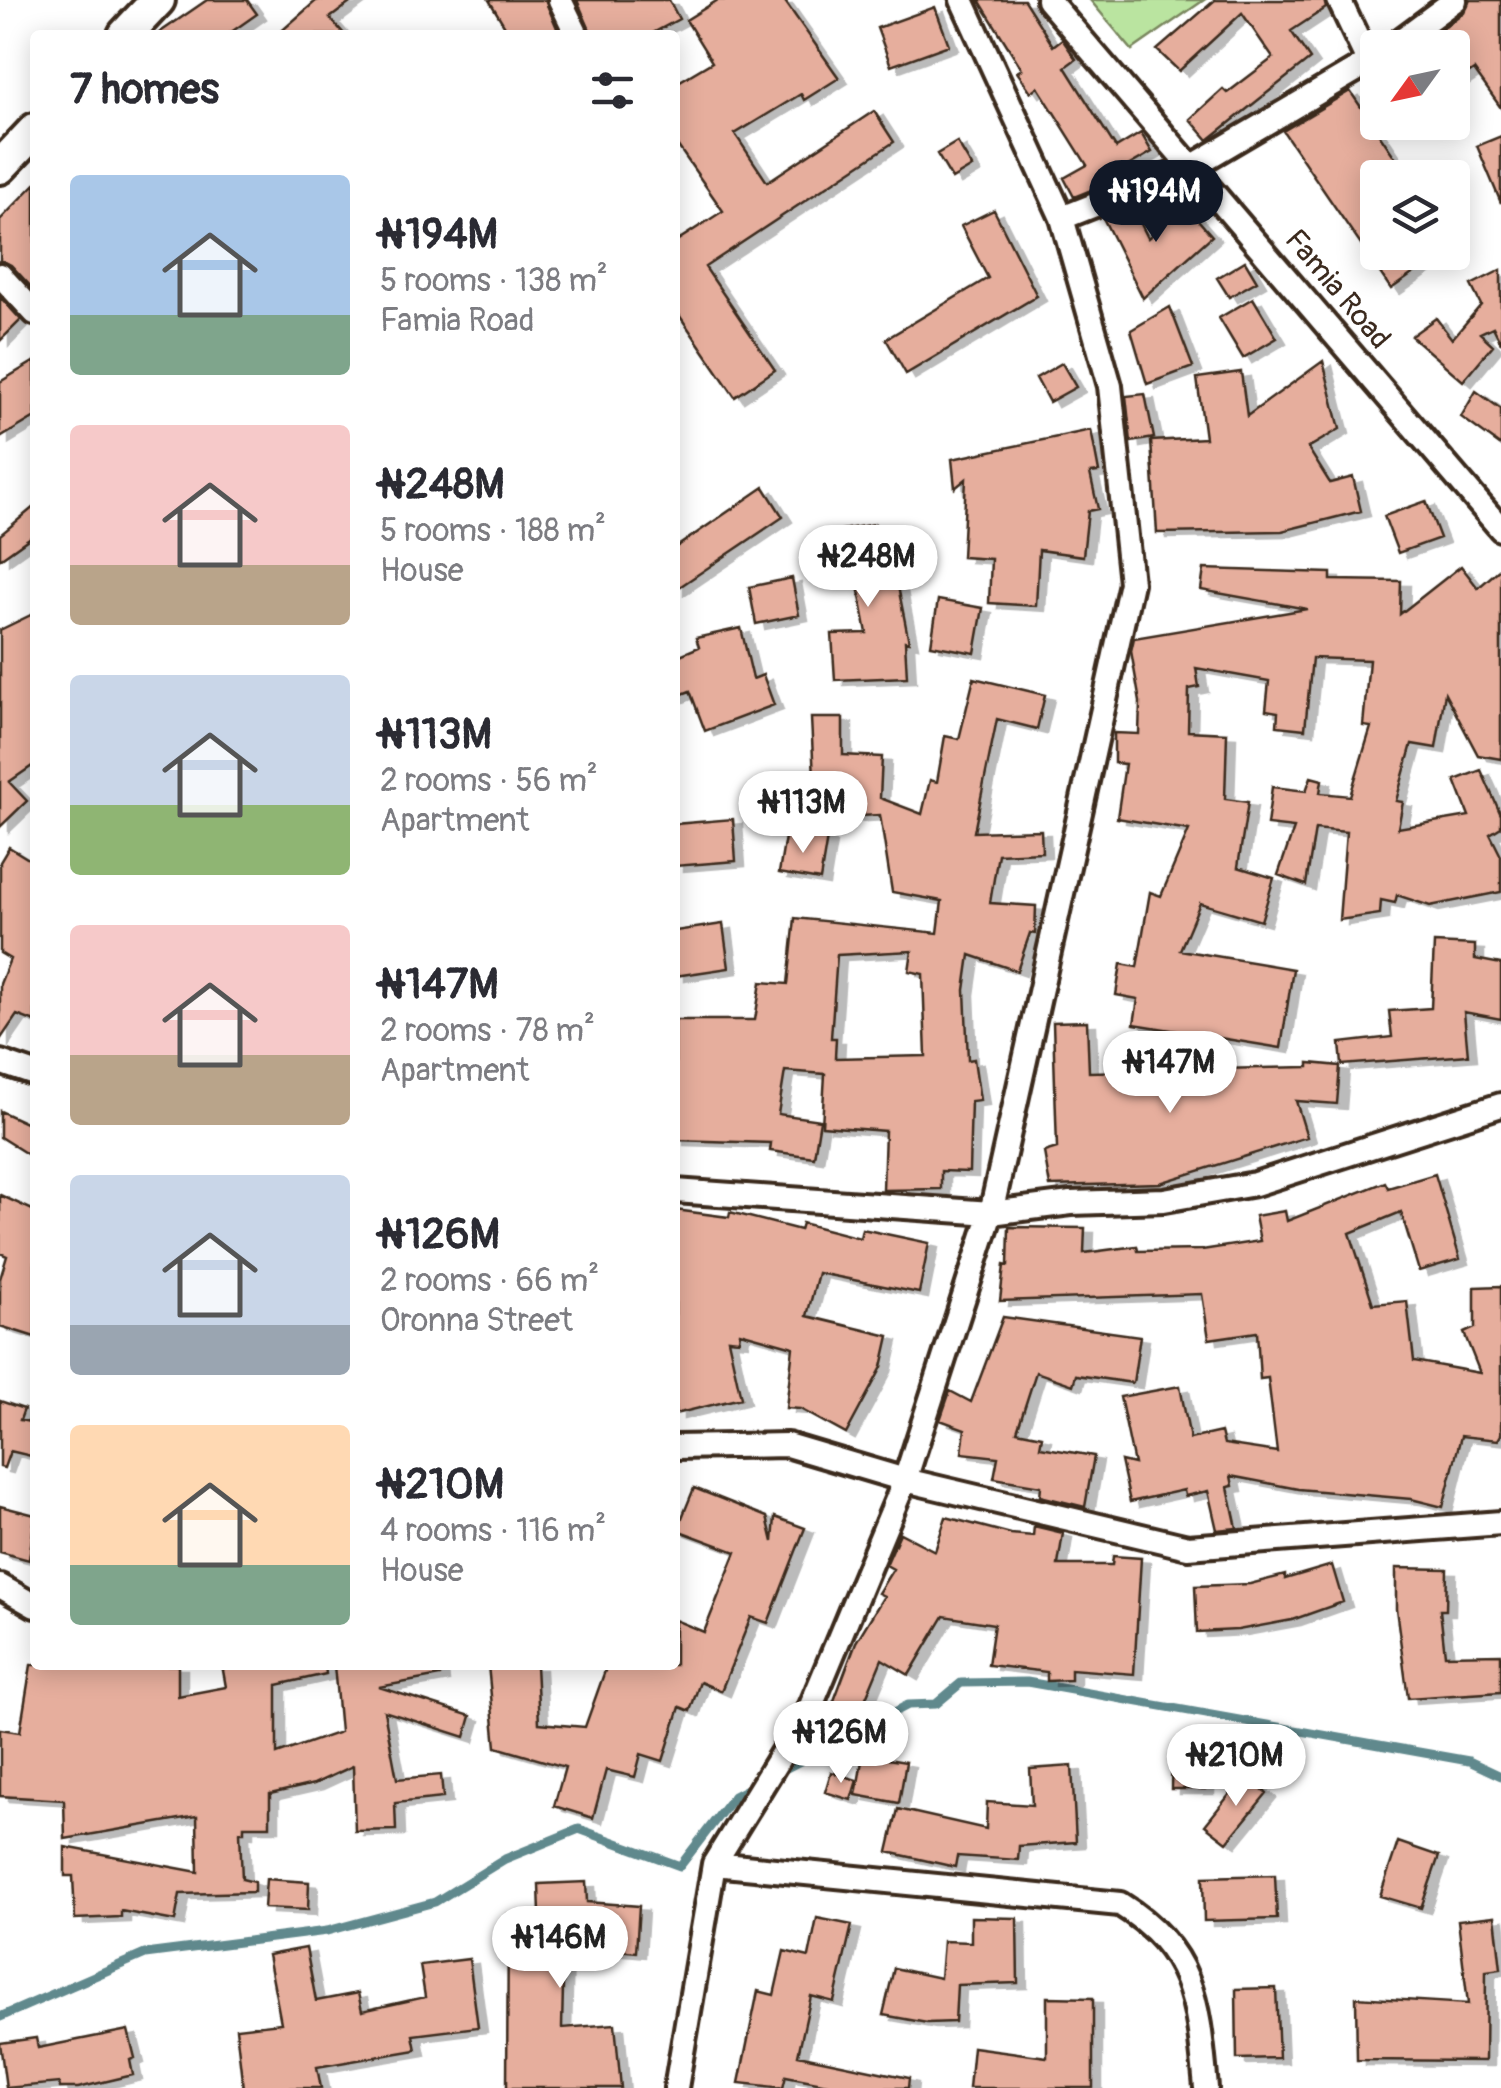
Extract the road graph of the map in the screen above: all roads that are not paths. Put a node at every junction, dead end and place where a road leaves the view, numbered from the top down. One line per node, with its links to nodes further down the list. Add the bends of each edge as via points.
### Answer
1 (158, 0): 7 (street)
2 (560, 0): 8 (street)
3 (962, 0): 15 (street)
4 (1048, 0): 13 (street, Famia Road)
5 (1339, 0): 10 (street)
6 (1455, 0): 9 (street)
7 (130, 30)
8 (575, 30)
9 (1414, 30)
10 (1360, 37)
11 (1360, 68): 13 (street)
12 (30, 135): 14 (street)
13 (1193, 166): 15 (street); 18 (street, Famia Road)
14 (0, 167)
15 (1062, 218): 23 (street, via 1110,386 1130,583)
16 (0, 275): 17 (street)
17 (30, 308)
18 (1501, 529)
19 (0, 1062): 20 (street)
20 (30, 1072)
21 (1501, 1105): 23 (street, via 1255,1184 1164,1200)
22 (680, 1192): 23 (street)
23 (991, 1213): 25 (street)
24 (680, 1447): 25 (street, via 788,1445)
25 (905, 1480): 26 (street, via 1188,1547); 29 (street, via 811,1706)
26 (1501, 1523)
27 (0, 1586): 28 (street)
28 (30, 1603)
29 (716, 1860): 30 (street); 31 (street, via 1120,1904 1154,1925 1176,1956 1198,2008)
30 (676, 2088)
31 (1206, 2088)

